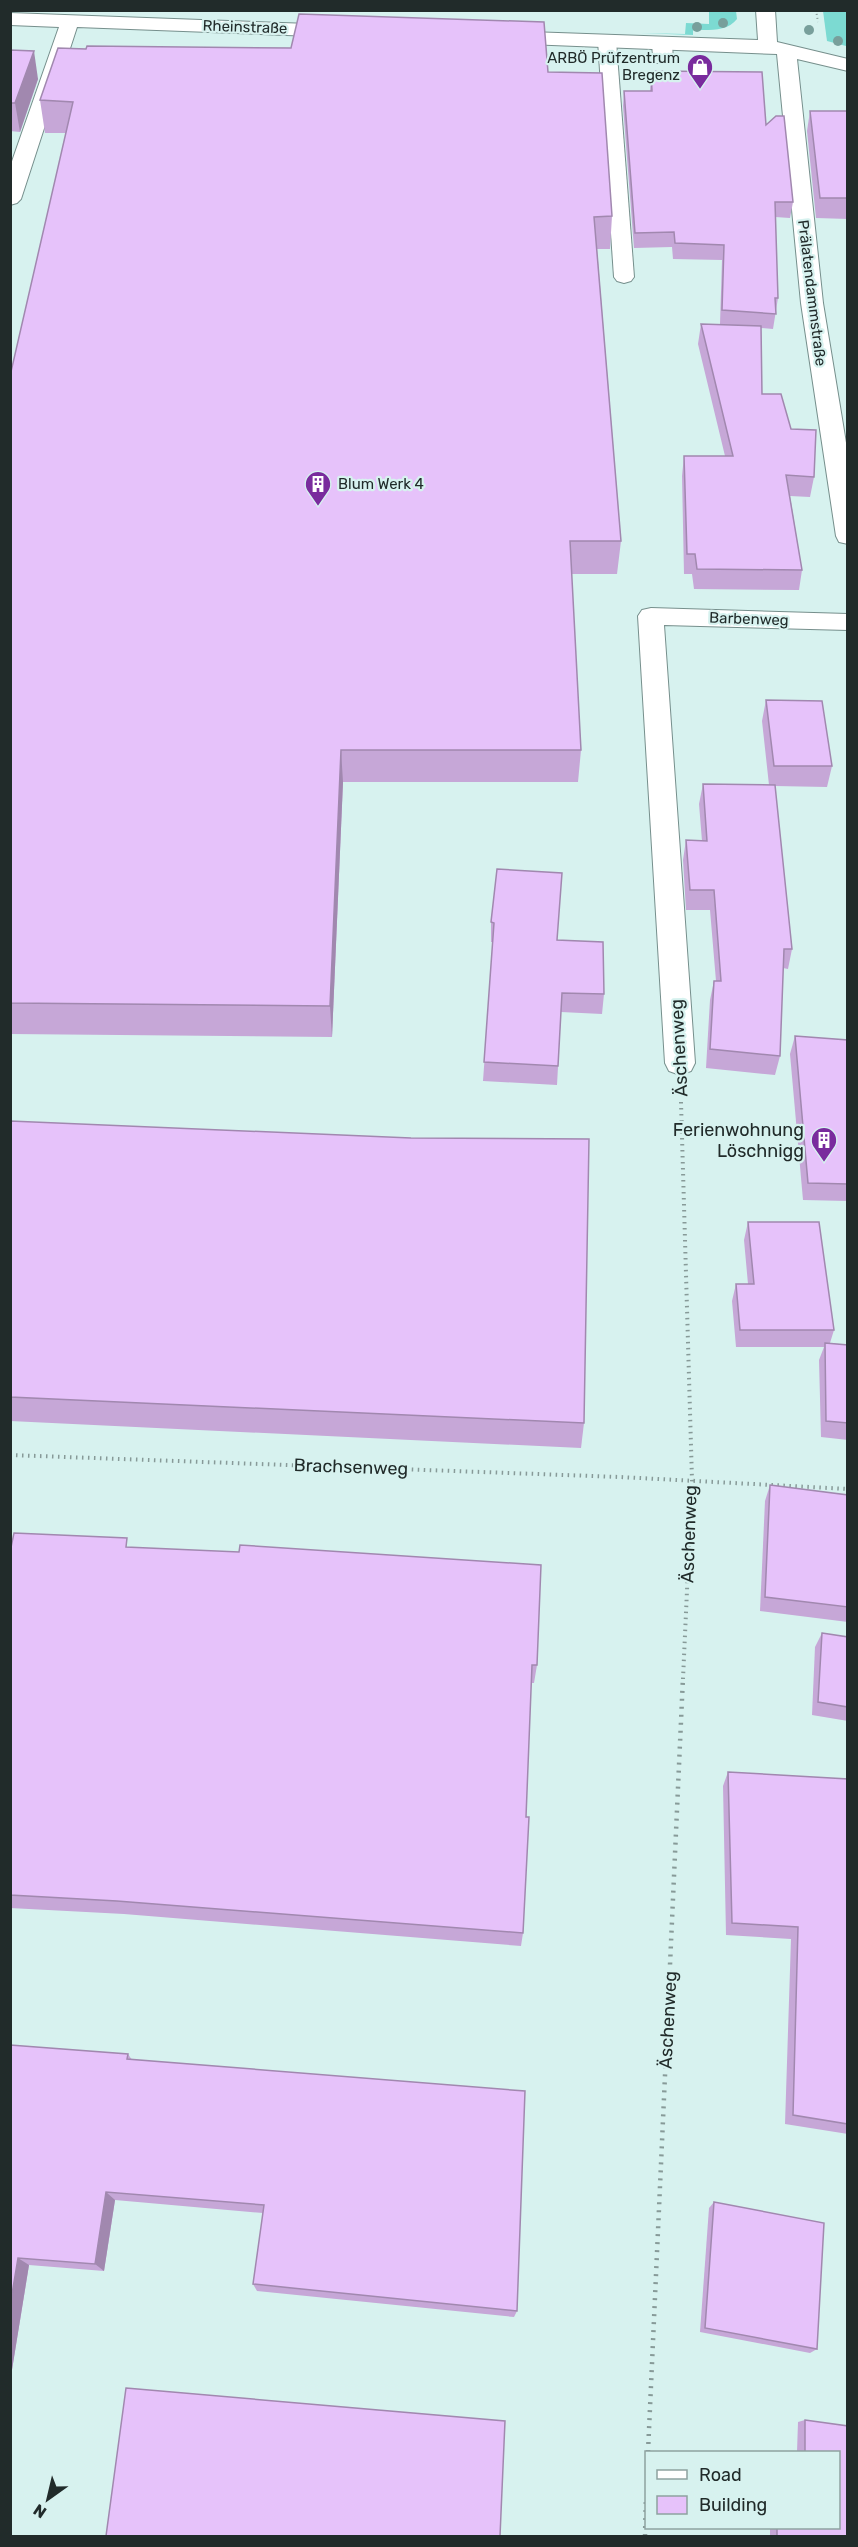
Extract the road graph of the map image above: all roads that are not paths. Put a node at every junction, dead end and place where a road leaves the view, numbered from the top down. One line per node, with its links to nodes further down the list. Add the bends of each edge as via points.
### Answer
1 (765, 10): 7 (street, Prälatendammstraße)
2 (10, 19): 3 (street, Rheinstraße)
3 (70, 21): 4 (street, Rheinstraße); 9 (street)
4 (357, 32)
5 (488, 37): 6 (street)
6 (607, 41): 7 (street, via 663,51); 10 (lane)
7 (777, 48): 8 (street); 11 (street, Prälatendammstraße)
8 (848, 65)
9 (10, 199)
10 (624, 277)
11 (848, 536)
12 (651, 616): 13 (street, Barbenweg); 14 (street, Äschenweg)
13 (848, 622)
14 (680, 1063)

